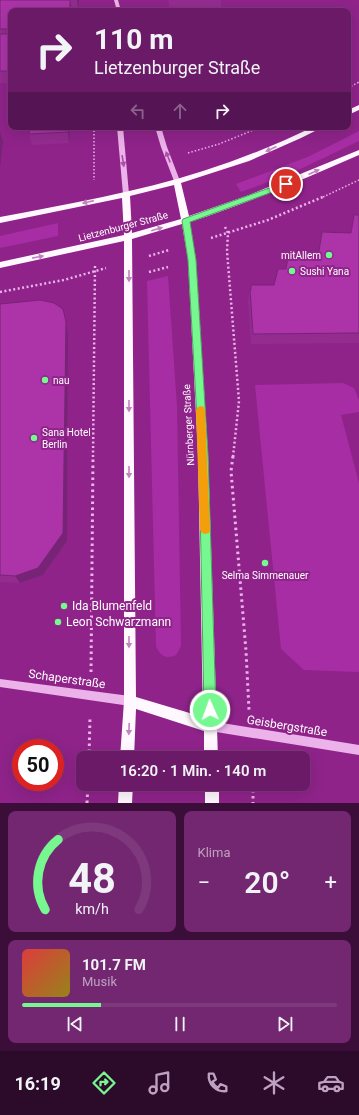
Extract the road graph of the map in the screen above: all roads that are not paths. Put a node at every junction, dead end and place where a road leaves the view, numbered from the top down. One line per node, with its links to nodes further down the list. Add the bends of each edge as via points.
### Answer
1 (120, 130): 6 (street, one-way to 6)
2 (159, 130): 5 (street, Nürnberger Straße, one-way to 2)
3 (312, 130): 5 (main road, one-way to 5, via 234,163)
4 (359, 152): 8 (main road, Lietzenburger Straße, one-way to 4, via 286,184)
5 (177, 181): 6 (main road); 8 (main road, Nürnberger Straße)
6 (126, 194): 7 (main road, one-way to 7); 9 (main road)
7 (0, 220)
8 (186, 221): 9 (main road, Lietzenburger Straße, one-way to 8); 13 (main road, Nürnberger Straße, via 192,260 203,454)
9 (129, 237): 10 (main road, Lietzenburger Straße, one-way to 9); 12 (main road, one-way to 12)
10 (0, 265)
11 (0, 683): 12 (street, Schaperstraße)
12 (130, 701): 13 (main road); 15 (main road, one-way to 15)
13 (210, 726): 14 (street, Geisbergstraße); 16 (main road, Nürnberger Straße)
14 (359, 750)
15 (127, 751)
16 (211, 751)
17 (126, 791): 19 (main road)
18 (212, 791): 20 (main road)
19 (126, 803)
20 (212, 803)

